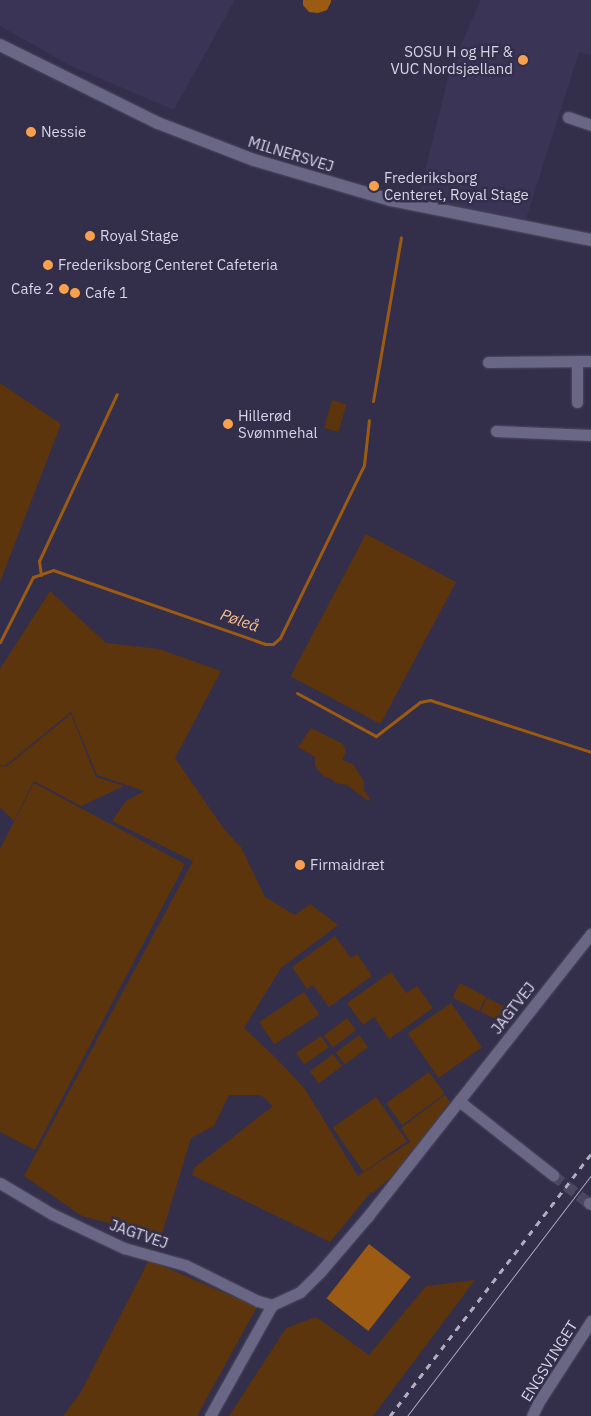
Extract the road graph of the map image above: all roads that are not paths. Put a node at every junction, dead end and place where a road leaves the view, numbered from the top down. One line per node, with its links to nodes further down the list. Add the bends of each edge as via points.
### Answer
1 (0, 45): 4 (street, MILNERSVEJ, via 158,123 254,160 391,200)
2 (568, 117): 3 (street)
3 (591, 125)
4 (591, 240)
5 (577, 361): 6 (street); 7 (street); 8 (street)
6 (591, 361)
7 (488, 362)
8 (577, 402)
9 (496, 431): 10 (street)
10 (591, 435)
11 (591, 934): 12 (street, JAGTVEJ)
12 (459, 1101): 13 (street); 15 (street, JAGTVEJ, via 321,1271 300,1292)
13 (553, 1175)
14 (0, 1183): 15 (street, JAGTVEJ, via 52,1214 124,1248 185,1265)
15 (272, 1305): 17 (street)
16 (591, 1321): 18 (street, ENGSVINGET)
17 (210, 1416)
18 (532, 1416)

